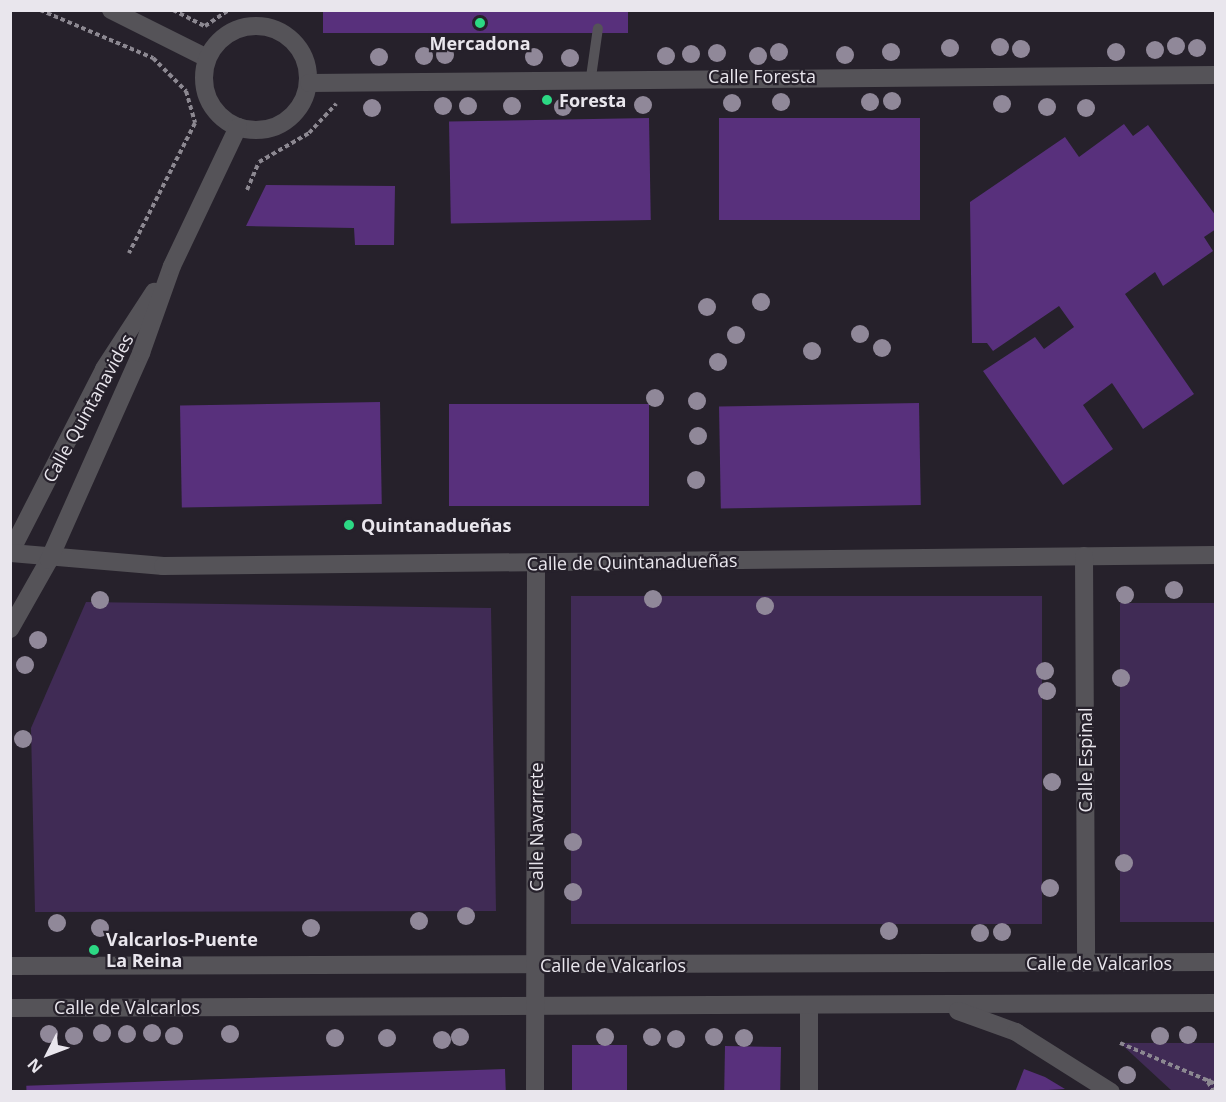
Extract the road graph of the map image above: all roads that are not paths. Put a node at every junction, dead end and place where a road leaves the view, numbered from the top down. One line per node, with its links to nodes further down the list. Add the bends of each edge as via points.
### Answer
1 (111, 10): 4 (street)
2 (269, 18): 4 (street, via 232,31); 7 (street, via 299,47)
3 (598, 28): 6 (lane)
4 (207, 58): 8 (street, via 208,99)
5 (1215, 75): 6 (street, Calle Foresta)
6 (591, 77): 7 (street, Calle Foresta)
7 (309, 83): 8 (street, via 297,112 284,123 253,130)
8 (238, 127): 9 (street, Calle Quintanavides)
9 (172, 266): 10 (street, Calle Quintanavides, via 104,369); 13 (street, Calle Quintanavides, via 141,353)
10 (10, 553): 13 (street, Calle Quintanavides)
11 (1215, 555): 12 (street, Calle de Quintanadueñas)
12 (1084, 556): 14 (street, Calle de Quintanadueñas); 17 (street, Calle Espinal)
13 (49, 560): 14 (street, Calle de Quintanadueñas, via 163,566); 15 (street, Calle Quintanavides)
14 (536, 563): 18 (street, Calle Navarrete)
15 (10, 629)
16 (1215, 962): 17 (street, Calle de Valcarlos)
17 (1086, 963): 18 (street, Calle de Valcarlos)
18 (536, 965): 19 (street, Calle de Valcarlos); 21 (street, Calle Navarrete)
19 (10, 966)
20 (1215, 1003): 23 (street, Calle de Valcarlos)
21 (536, 1007): 22 (street, Calle de Valcarlos); 24 (street, Calle de Valcarlos); 25 (street, Calle Navarrete)
22 (808, 1007): 23 (street, Calle de Valcarlos); 26 (street)
23 (945, 1007): 27 (street, via 1016,1032)
24 (10, 1008)
25 (536, 1092)
26 (809, 1092)
27 (1111, 1092)

